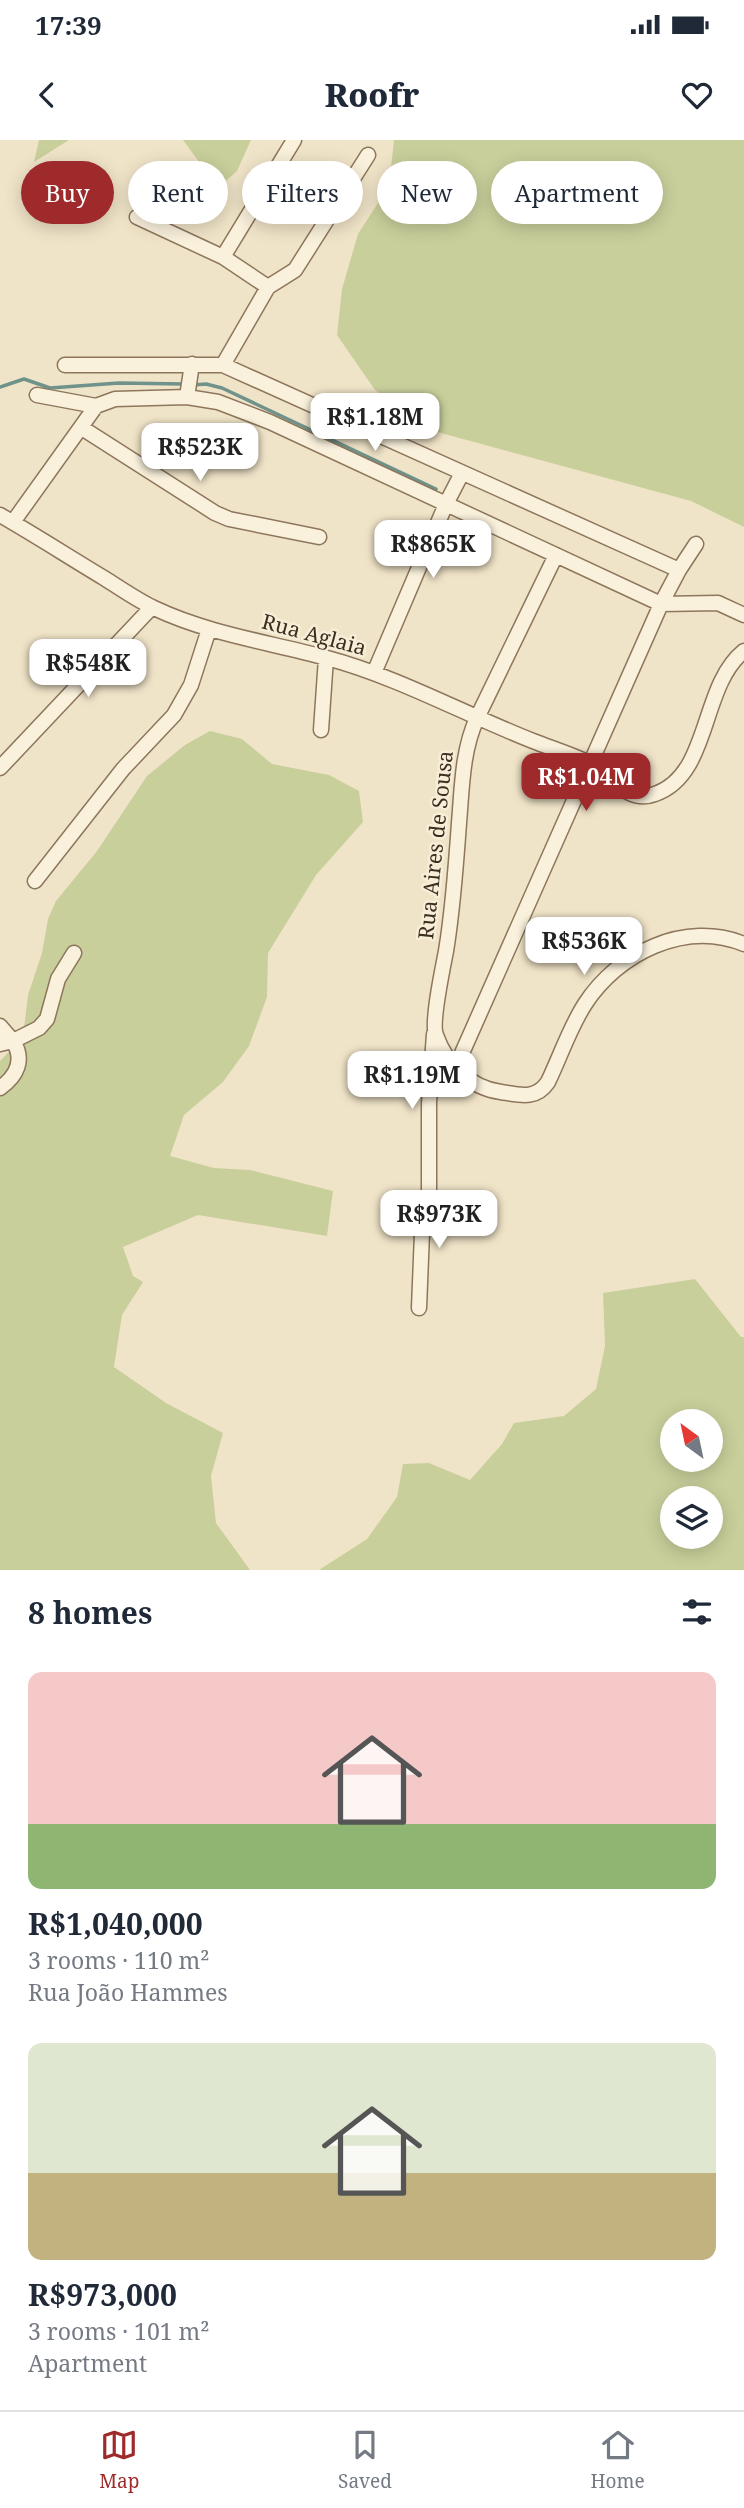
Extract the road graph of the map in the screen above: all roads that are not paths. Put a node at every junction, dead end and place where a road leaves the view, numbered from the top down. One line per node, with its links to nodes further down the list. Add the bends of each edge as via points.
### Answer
1 (294, 140): 4 (street)
2 (368, 155): 5 (street, via 295,270)
3 (152, 224): 4 (street)
4 (223, 257): 5 (street)
5 (268, 287): 8 (street)
6 (192, 364): 7 (street); 8 (street); 9 (street)
7 (65, 365)
8 (223, 365): 13 (street)
9 (188, 389): 11 (street); 14 (street)
10 (37, 395): 11 (street)
11 (96, 406): 12 (street)
12 (82, 428): 15 (street); 16 (street, via 215,513)
13 (462, 474): 14 (street); 19 (street)
14 (446, 504): 18 (street); 26 (street)
15 (6, 518): 21 (street, Rua Aglaia)
16 (319, 537)
17 (696, 544): 19 (street)
18 (556, 555): 20 (street); 27 (street, Rua Aires de Sousa)
19 (679, 570): 20 (street)
20 (661, 604): 22 (street, via 718,603); 29 (street)
21 (152, 607): 23 (street, Rua Aglaia); 30 (street)
22 (744, 615)
23 (209, 629): 25 (street, Rua Aglaia); 31 (street, via 191,685 174,715 122,769)
24 (744, 651): 29 (street, Rua Aglaia, via 725,671 695,753 668,789 639,797 622,790)
25 (326, 658): 26 (street, Rua Aglaia); 28 (street)
26 (374, 673): 27 (street, Rua Aglaia)
27 (477, 718): 29 (street, Rua Aglaia); 35 (street, Rua Aires de Sousa, via 464,766 453,910)
28 (321, 730)
29 (589, 763): 37 (street)
30 (0, 768)
31 (35, 881)
32 (744, 944): 37 (street, via 689,936 671,939 618,968 585,1004 548,1082 536,1095 494,1091)
33 (74, 953): 36 (street, via 58,979 47,1019 39,1028)
34 (0, 1026): 36 (street)
35 (434, 1032): 37 (street); 39 (street, Rua Aires de Sousa, via 429,1190)
36 (6, 1043): 38 (street, via 18,1050 20,1062)
37 (455, 1069)
38 (0, 1088)
39 (419, 1308)

